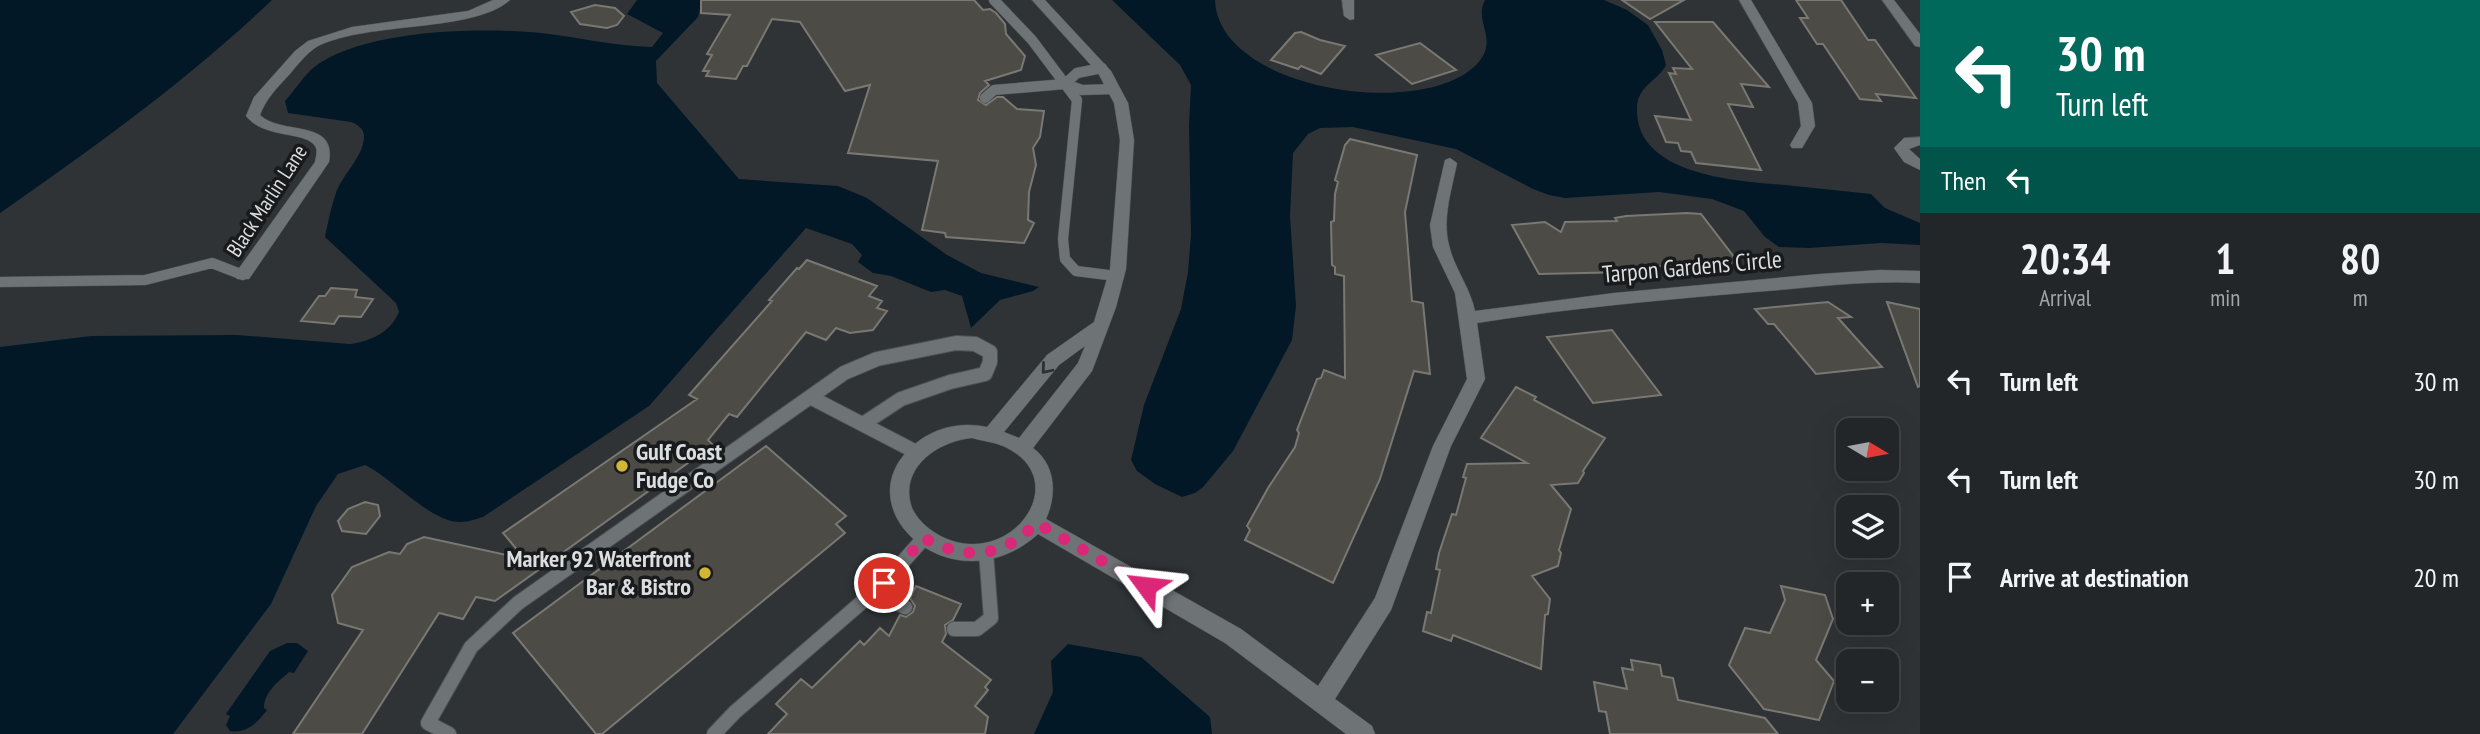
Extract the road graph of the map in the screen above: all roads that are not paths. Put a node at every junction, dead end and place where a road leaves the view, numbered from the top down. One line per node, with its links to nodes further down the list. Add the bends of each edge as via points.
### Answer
1 (504, 0): 17 (street, Black Marlin Lane, via 471,14 337,34 300,54 259,100 253,116 271,129 317,138 326,152)
2 (994, 0): 10 (lane)
3 (1038, 0): 9 (street)
4 (1348, 0): 7 (street)
5 (1745, 0): 14 (street, via 1805,103 1808,126)
6 (1888, 0): 8 (street)
7 (1350, 16)
8 (1920, 43)
9 (1102, 68): 10 (lane, via 1077,73); 11 (street)
10 (1065, 83): 11 (lane, via 1082,90); 12 (lane, via 994,90); 18 (lane, via 1077,100 1065,259 1076,271)
11 (1114, 89): 18 (street, via 1127,140)
12 (985, 98)
13 (1920, 141): 16 (street, via 1909,141 1901,148)
14 (1797, 145)
15 (1450, 163): 21 (street, via 1438,225 1441,247 1463,293)
16 (1920, 165)
17 (243, 275): 20 (lane, via 212,263 145,279)
18 (1116, 276): 22 (street)
19 (1920, 277): 21 (street, Tarpon Gardens Circle, via 1878,276 1697,291)
20 (0, 282)
21 (1468, 318): 34 (street, via 1476,379 1442,446 1384,603)
22 (1099, 327): 25 (street, one-way to 25, via 1053,360); 26 (street, via 1086,366)
23 (810, 397): 24 (lane); 24 (lane, via 844,373 877,359 956,343 975,344 990,352 985,374 901,399); 35 (lane, via 508,612 471,647 428,723)
24 (863, 424): 27 (lane)
25 (993, 433): 26 (street); 27 (street, via 951,433)
26 (1023, 447): 28 (street, via 1045,482 1045,503)
27 (916, 452): 29 (street, via 902,477 901,505)
28 (1036, 523): 30 (street, via 1006,547); 34 (street, via 1233,636)
29 (924, 538): 30 (street, via 964,553); 31 (lane)
30 (986, 552): 33 (lane, via 991,618 977,629)
31 (875, 592): 32 (lane); 36 (lane)
32 (905, 607)
33 (954, 629)
34 (1321, 701): 37 (street)
35 (449, 734)
36 (714, 734)
37 (1364, 734)

